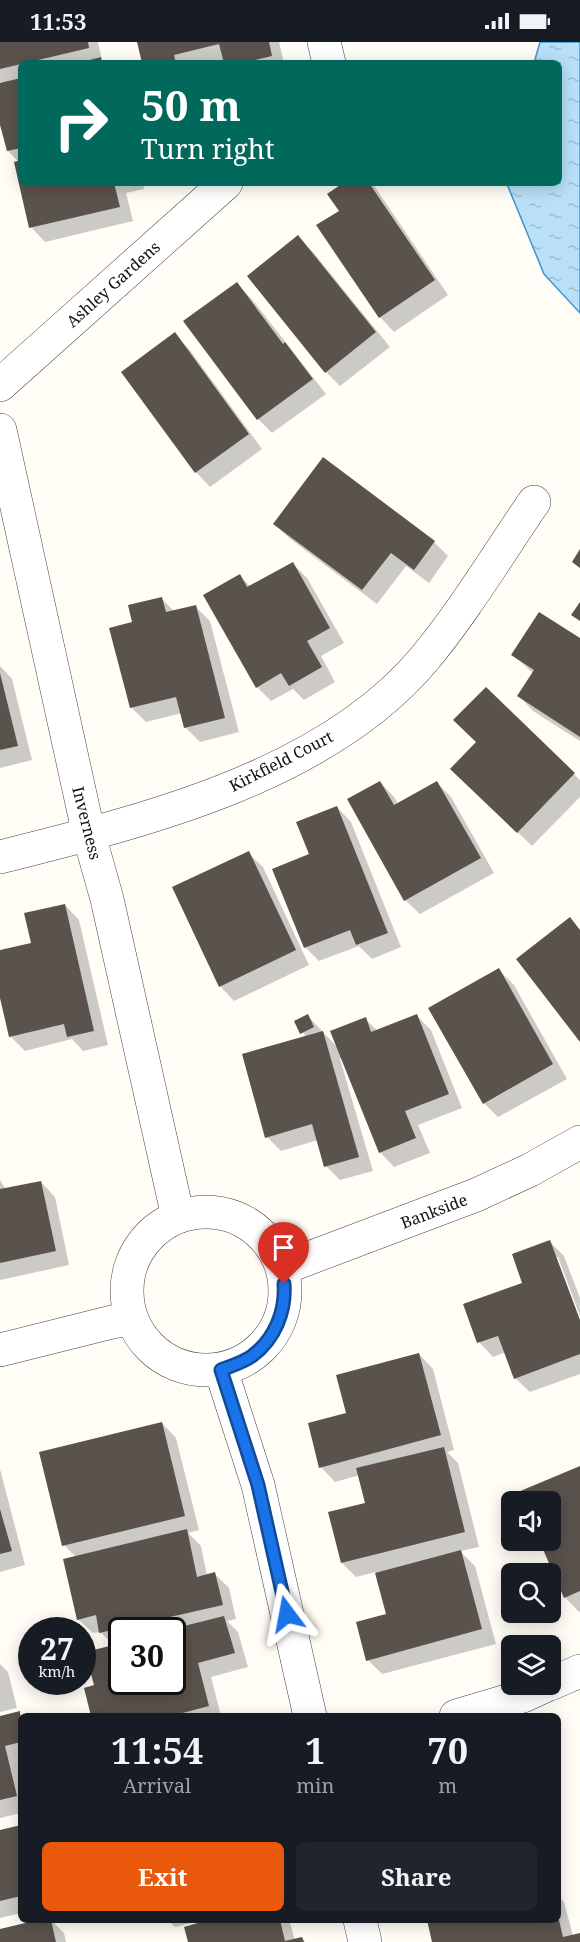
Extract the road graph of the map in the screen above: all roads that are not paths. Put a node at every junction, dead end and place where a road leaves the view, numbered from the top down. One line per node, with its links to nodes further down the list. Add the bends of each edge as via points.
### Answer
1 (324, 42): 2 (street)
2 (327, 60)
3 (223, 186): 4 (street, Ashley Gardens)
4 (0, 385)
5 (0, 430): 7 (street, Inverness)
6 (534, 502): 7 (street, Kirkfield Court, via 424,659 376,707 321,745 248,780 178,808)
7 (89, 834): 8 (street, Kirkfield Court); 10 (street, Inverness)
8 (0, 857)
9 (580, 1142): 11 (street, Bankside, via 476,1195)
10 (178, 1217): 11 (street, via 210,1212 241,1220 267,1240); 12 (street, via 151,1233 133,1258 126,1289)
11 (283, 1268): 14 (street, via 285,1301 275,1332 252,1357)
12 (130, 1319): 13 (street); 14 (street, via 145,1344 166,1362 194,1371)
13 (0, 1350)
14 (221, 1370): 18 (street, via 258,1485)
15 (580, 1671): 16 (street)
16 (561, 1679)
17 (525, 1695): 19 (street)
18 (309, 1713)
19 (466, 1713)
20 (361, 1923): 21 (street)
21 (365, 1942)

